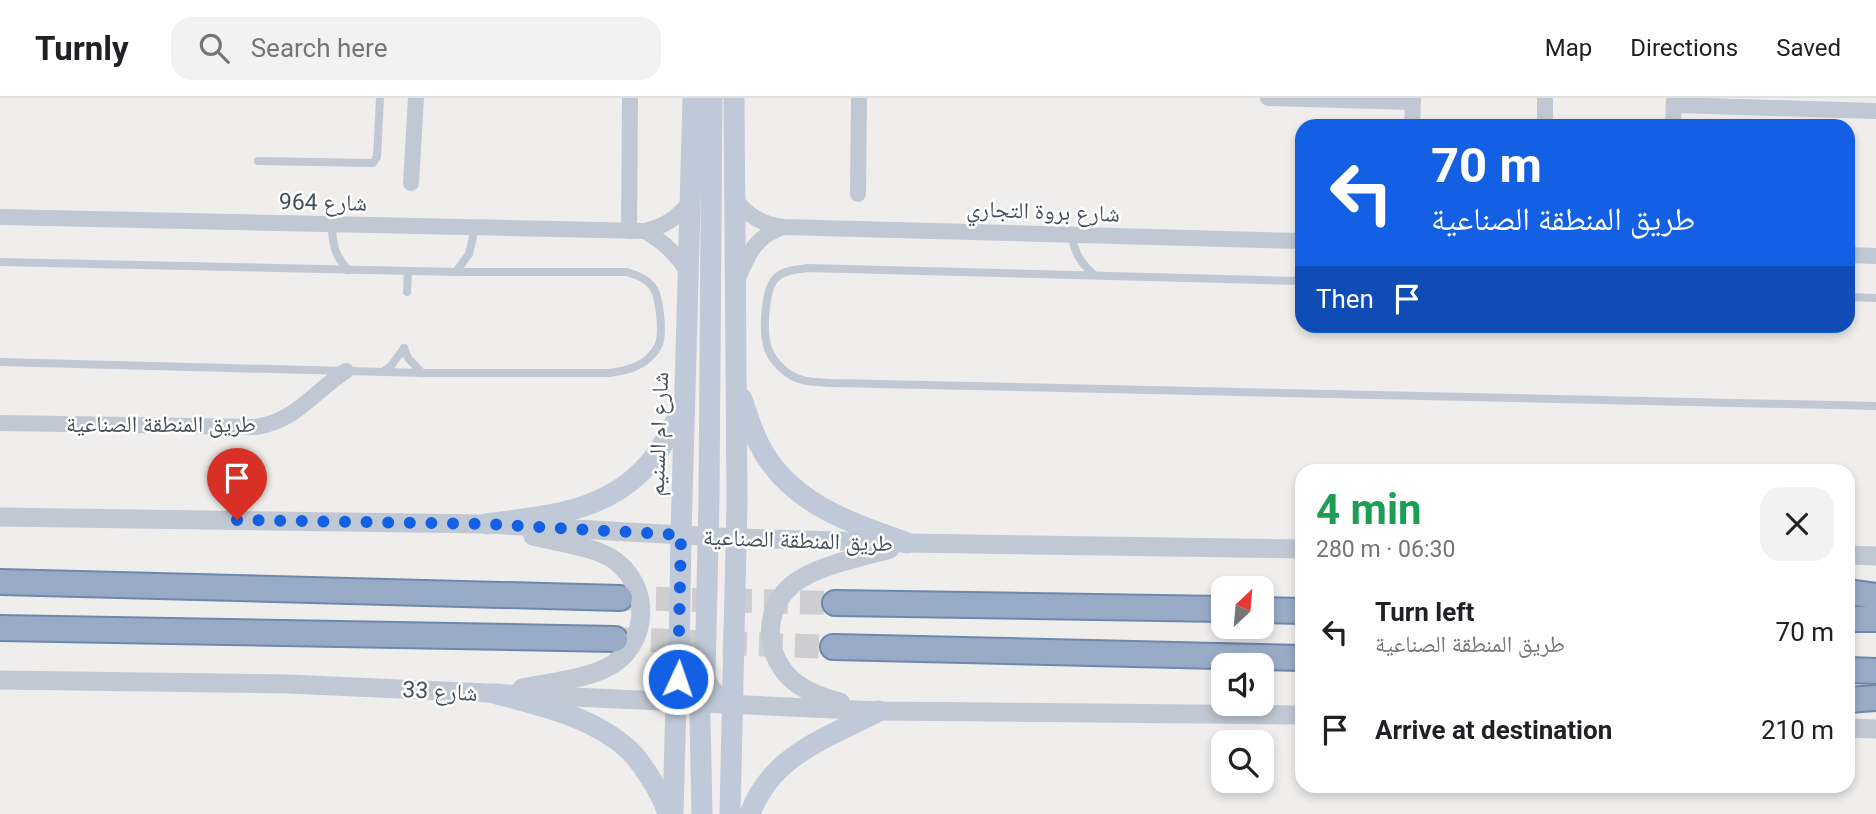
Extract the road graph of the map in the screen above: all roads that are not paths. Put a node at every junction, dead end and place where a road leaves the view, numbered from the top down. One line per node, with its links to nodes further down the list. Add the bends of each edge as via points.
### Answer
1 (380, 98): 16 (lane, via 373,163)
2 (416, 98): 17 (street)
3 (630, 98): 25 (street)
4 (693, 98): 20 (main road, شارع ام السنيم)
5 (712, 98): 54 (main road)
6 (734, 98): 19 (main road)
7 (859, 98): 18 (street)
8 (1268, 98): 10 (street)
9 (1545, 98): 15 (street)
10 (1324, 99): 11 (street)
11 (1413, 100): 14 (street)
12 (1674, 102): 13 (street)
13 (1876, 111)
14 (1412, 119)
15 (1545, 119)
16 (258, 161)
17 (411, 183)
18 (858, 194)
19 (735, 199): 23 (street, شارع بروة التجاري, via 761,222); 36 (main road)
20 (690, 202): 25 (street, شارع 964, via 671,222); 34 (main road, شارع ام السنيم)
21 (0, 217): 22 (street, شارع 964)
22 (332, 225): 24 (street, شارع 964); 31 (lane, via 334,249)
23 (783, 227): 26 (street, شارع بروة التجاري); 36 (street, via 759,239)
24 (475, 228): 25 (street, شارع 964); 33 (lane, via 473,245)
25 (637, 231): 34 (street, via 659,239)
26 (1072, 235): 27 (street, شارع بروة التجاري); 35 (lane, via 1077,256)
27 (1295, 242)
28 (1855, 255): 29 (street)
29 (1876, 256)
30 (0, 262): 31 (lane)
31 (348, 270): 32 (lane)
32 (408, 271): 33 (lane); 38 (lane)
33 (456, 272): 44 (lane, via 636,275 657,294 659,343 648,360 609,373)
34 (688, 272): 46 (main road, شارع ام السنيم)
35 (1094, 275): 37 (lane); 47 (lane, via 788,271 771,285 766,338 783,370 805,382)
36 (737, 280): 45 (main road)
37 (1295, 281)
38 (407, 292)
39 (1855, 298): 40 (lane)
40 (1876, 298)
41 (0, 362): 42 (lane)
42 (346, 371): 43 (lane); 48 (street, طريق المنطقة الصناعية, via 282,420 256,427)
43 (382, 372): 44 (lane); 44 (lane, via 404,348)
44 (422, 373)
45 (736, 381): 55 (main road); 56 (main road, via 759,446 788,484 824,510)
46 (685, 401): 52 (main road, via 657,453 617,492 575,510); 53 (main road, شارع ام السنيم)
47 (1876, 407)
48 (0, 423)
49 (0, 505): 51 (street)
50 (0, 517): 51 (street, طريق المنطقة الصناعية)
51 (44, 517): 52 (street, طريق المنطقة الصناعية)
52 (486, 524): 53 (street, طريق المنطقة الصناعية); 77 (street, via 612,559 631,577 641,610 634,642 607,668)
53 (681, 535): 54 (street, طريق المنطقة الصناعية); 80 (main road, شارع ام السنيم); 81 (main road, via 695,542 700,554)
54 (708, 538): 55 (street, طريق المنطقة الصناعية); 82 (main road, via 706,682 719,698)
55 (736, 538): 56 (street, طريق المنطقة الصناعية); 82 (main road)
56 (907, 543): 57 (street, طريق المنطقة الصناعية); 83 (street, via 801,578 778,600 771,618 775,658 788,677 816,695)
57 (1295, 549)
58 (1855, 555): 59 (street)
59 (1876, 556)
60 (0, 582): 63 (highway)
61 (1855, 593): 62 (highway)
62 (1876, 596)
63 (620, 598)
64 (835, 603): 65 (highway)
65 (1211, 609)
66 (1274, 610): 67 (highway)
67 (1295, 611)
68 (1855, 619): 69 (highway)
69 (1876, 619)
70 (0, 628): 71 (highway)
71 (615, 639)
72 (833, 647): 73 (highway)
73 (1295, 658)
74 (1855, 670): 75 (highway)
75 (1876, 671)
76 (0, 680): 77 (street, شارع 33, via 289,684)
77 (497, 694): 80 (street, شارع 33); 87 (main road, via 571,715 613,738 631,752)
78 (1876, 698): 79 (highway)
79 (1855, 700)
80 (676, 702): 81 (street, شارع 33); 87 (main road, شارع ام السنيم)
81 (700, 703): 82 (street, شارع 33); 88 (main road)
82 (732, 704): 83 (street, شارع 33); 89 (main road)
83 (879, 711): 84 (street); 90 (main road, via 780,766)
84 (1295, 715)
85 (1855, 728): 86 (street)
86 (1876, 729)
87 (671, 814)
88 (702, 814)
89 (730, 814)
90 (750, 814)

